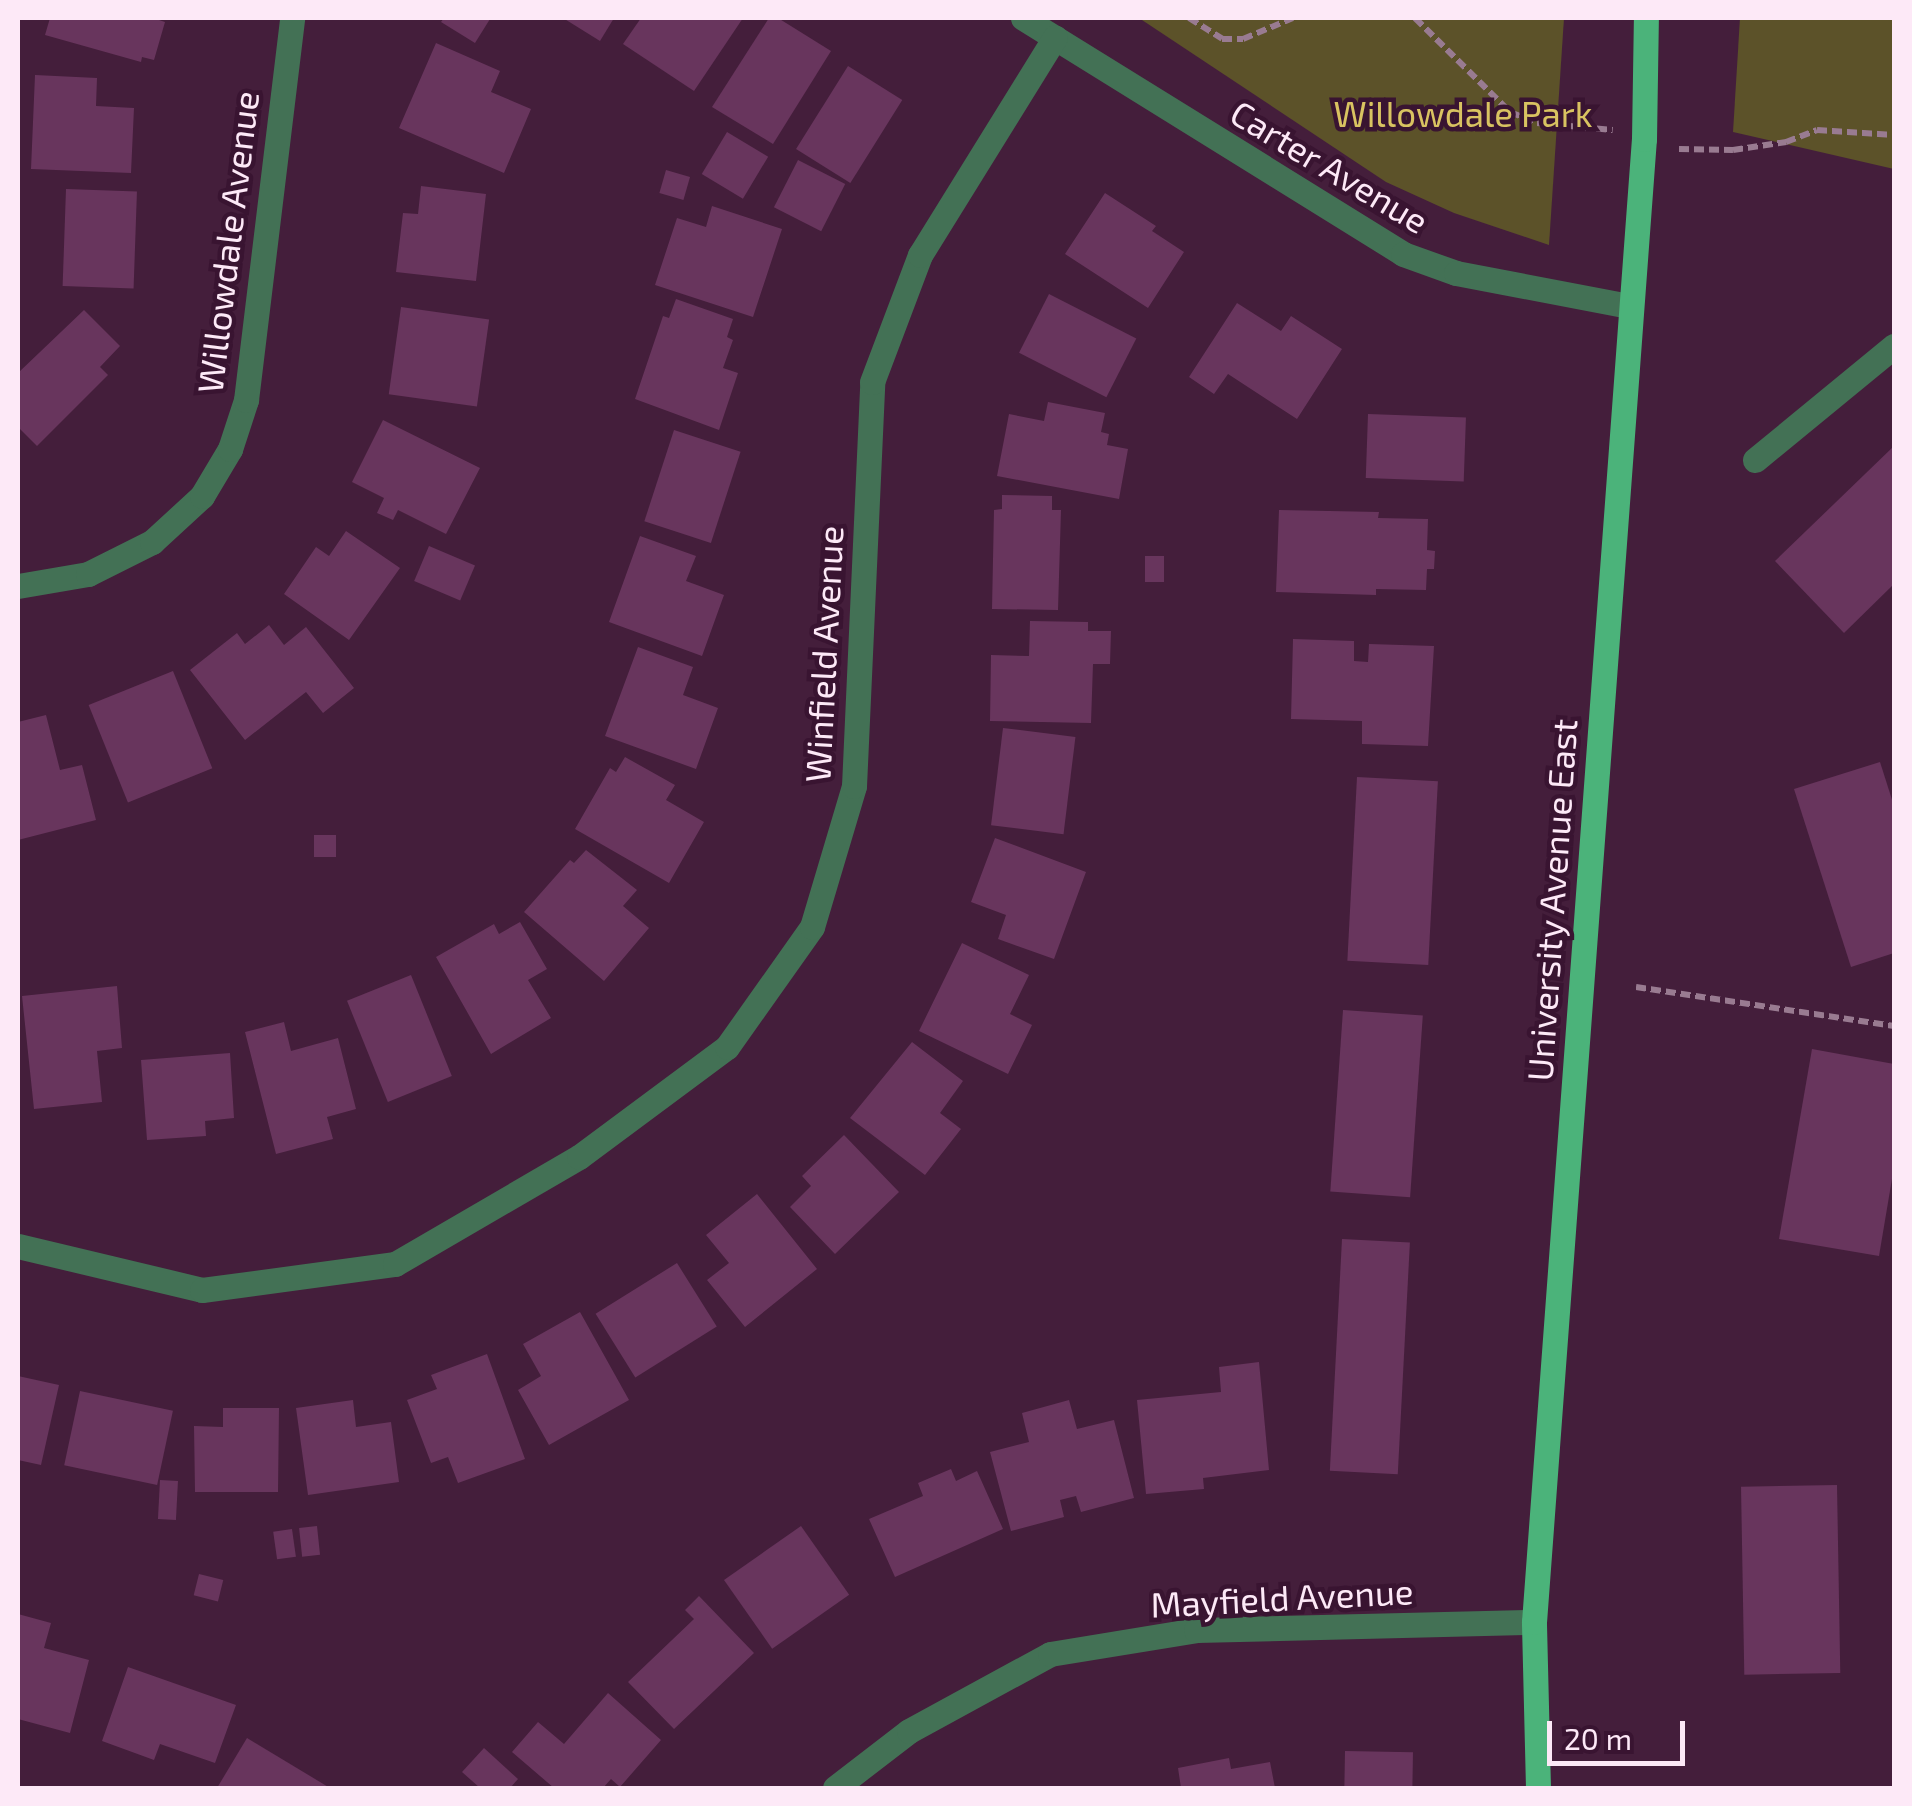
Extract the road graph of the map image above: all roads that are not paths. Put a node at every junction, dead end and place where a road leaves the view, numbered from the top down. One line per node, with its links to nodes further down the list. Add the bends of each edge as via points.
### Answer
1 (292, 18): 8 (street, Willowdale Avenue, via 246,400 230,449 202,496 152,542 88,574)
2 (1024, 18): 4 (street, Carter Avenue)
3 (1646, 18): 5 (main road, University Avenue East, via 1644,139)
4 (1055, 37): 5 (street, Carter Avenue, via 1402,254 1473,277); 9 (street, Winfield Avenue, via 920,254 872,382 854,786 812,927 727,1046 579,1157 395,1264 202,1290)
5 (1629, 306): 10 (main road, University Avenue East)
6 (1894, 346): 7 (street)
7 (1756, 460)
8 (18, 586)
9 (18, 1246)
10 (1534, 1622): 11 (street, Mayfield Avenue, via 1196,1630 1050,1654 909,1730); 12 (main road, University Avenue East)
11 (835, 1788)
12 (1538, 1788)

